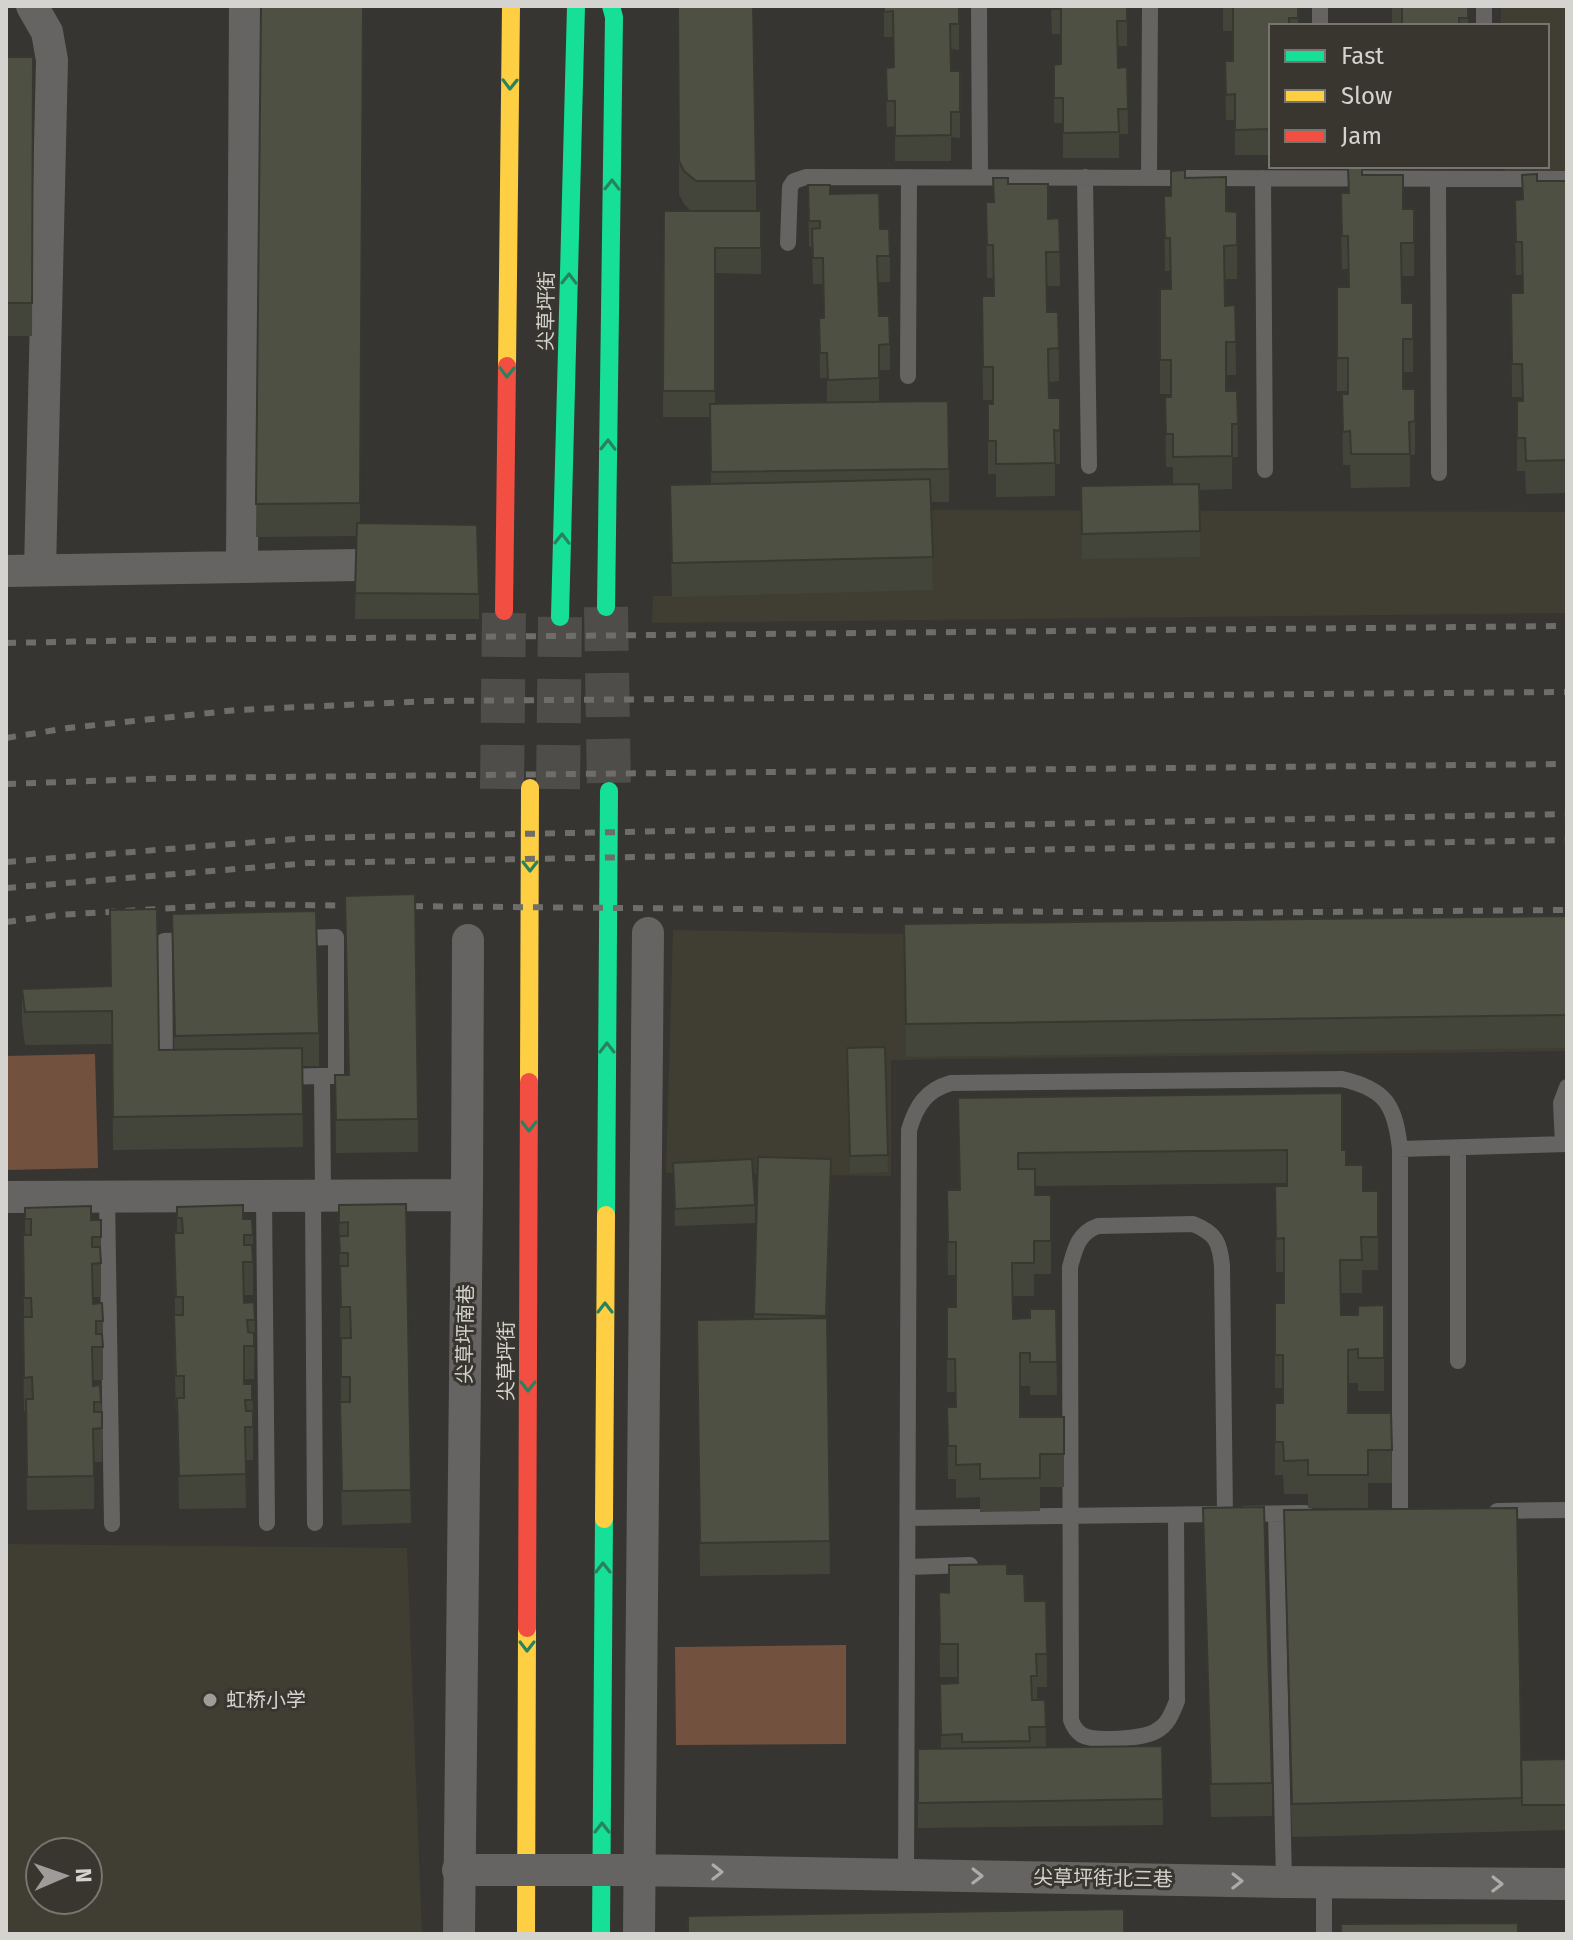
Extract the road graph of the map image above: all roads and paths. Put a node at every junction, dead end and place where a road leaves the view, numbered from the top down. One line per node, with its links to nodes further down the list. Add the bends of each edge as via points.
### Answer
1 (32, 6): 24 (street, via 47,32 52,60)
2 (245, 6): 23 (street)
3 (511, 6): 27 (street, one-way to 27)
4 (576, 6): 28 (street, 尖草坪街, one-way to 4)
5 (611, 6): 26 (street, one-way to 5)
6 (979, 6): 11 (lane)
7 (1150, 6): 13 (lane)
8 (1319, 172): 14 (lane); 15 (lane)
9 (1482, 172): 15 (lane); 16 (lane)
10 (909, 177): 11 (lane); 17 (lane, via 799,178 790,187); 18 (lane)
11 (980, 177): 12 (lane)
12 (1085, 177): 13 (lane); 19 (lane)
13 (1149, 178): 14 (lane)
14 (1263, 178): 20 (lane)
15 (1438, 179): 21 (lane)
16 (1567, 179)
17 (788, 243)
18 (908, 376)
19 (1089, 466)
20 (1265, 470)
21 (1439, 473)
22 (357, 565): 23 (street)
23 (242, 567): 24 (street)
24 (40, 570): 25 (street)
25 (6, 571)
26 (606, 607)
27 (504, 611)
28 (560, 617)
29 (530, 788): 73 (street, 尖草坪街, one-way to 73)
30 (609, 791): 74 (street, one-way to 30)
31 (648, 933): 65 (street, via 653,1021)
32 (289, 938): 35 (lane, via 336,937 336,1076)
33 (211, 940): 37 (lane, via 164,941 165,1078)
34 (468, 940): 43 (street, 尖草坪南巷)
35 (322, 1076): 36 (lane); 42 (lane)
36 (259, 1077)
37 (181, 1078)
38 (1567, 1087): 39 (lane, via 1561,1103)
39 (1565, 1144): 40 (lane)
40 (1458, 1148): 41 (lane); 47 (lane)
41 (1400, 1149): 50 (lane); 56 (lane, via 1384,1098 1372,1088 1342,1079 951,1083 928,1094 909,1130)
42 (318, 1195): 43 (street); 45 (street); 58 (lane)
43 (467, 1195): 64 (street, 尖草坪南巷)
44 (107, 1196): 45 (street); 46 (street); 59 (lane)
45 (264, 1196): 57 (lane)
46 (6, 1197)
47 (1458, 1361)
48 (1567, 1510): 49 (lane)
49 (1476, 1511)
50 (1400, 1512)
51 (1323, 1513): 53 (lane)
52 (1225, 1514): 53 (lane); 54 (lane); 55 (lane, via 1220,1250 1205,1229 1177,1224 1098,1226 1079,1238 1074,1251)
53 (1276, 1514): 67 (lane)
54 (1176, 1515): 55 (lane); 55 (lane, via 1177,1701 1172,1715 1154,1733 1103,1738 1082,1735 1071,1720)
55 (1071, 1516): 56 (lane)
56 (908, 1518): 61 (lane)
57 (267, 1523)
58 (315, 1523)
59 (112, 1524)
60 (975, 1565): 61 (lane)
61 (908, 1567): 66 (lane)
62 (497, 1854): 70 (street)
63 (552, 1856): 71 (street)
64 (458, 1870): 65 (street, 尖草坪街北三巷, bridge); 72 (street, 尖草坪南巷)
65 (639, 1870): 66 (street, 尖草坪街北三巷, one-way to 66); 75 (street)
66 (906, 1875): 67 (street, 尖草坪街北三巷, one-way to 67)
67 (1284, 1882): 68 (street, 尖草坪街北三巷)
68 (1324, 1882): 69 (street, 尖草坪街北三巷, one-way to 69); 76 (lane)
69 (1567, 1884)
70 (496, 1886)
71 (552, 1887)
72 (459, 1934)
73 (526, 1934)
74 (601, 1934)
75 (639, 1934)
76 (1324, 1934)

